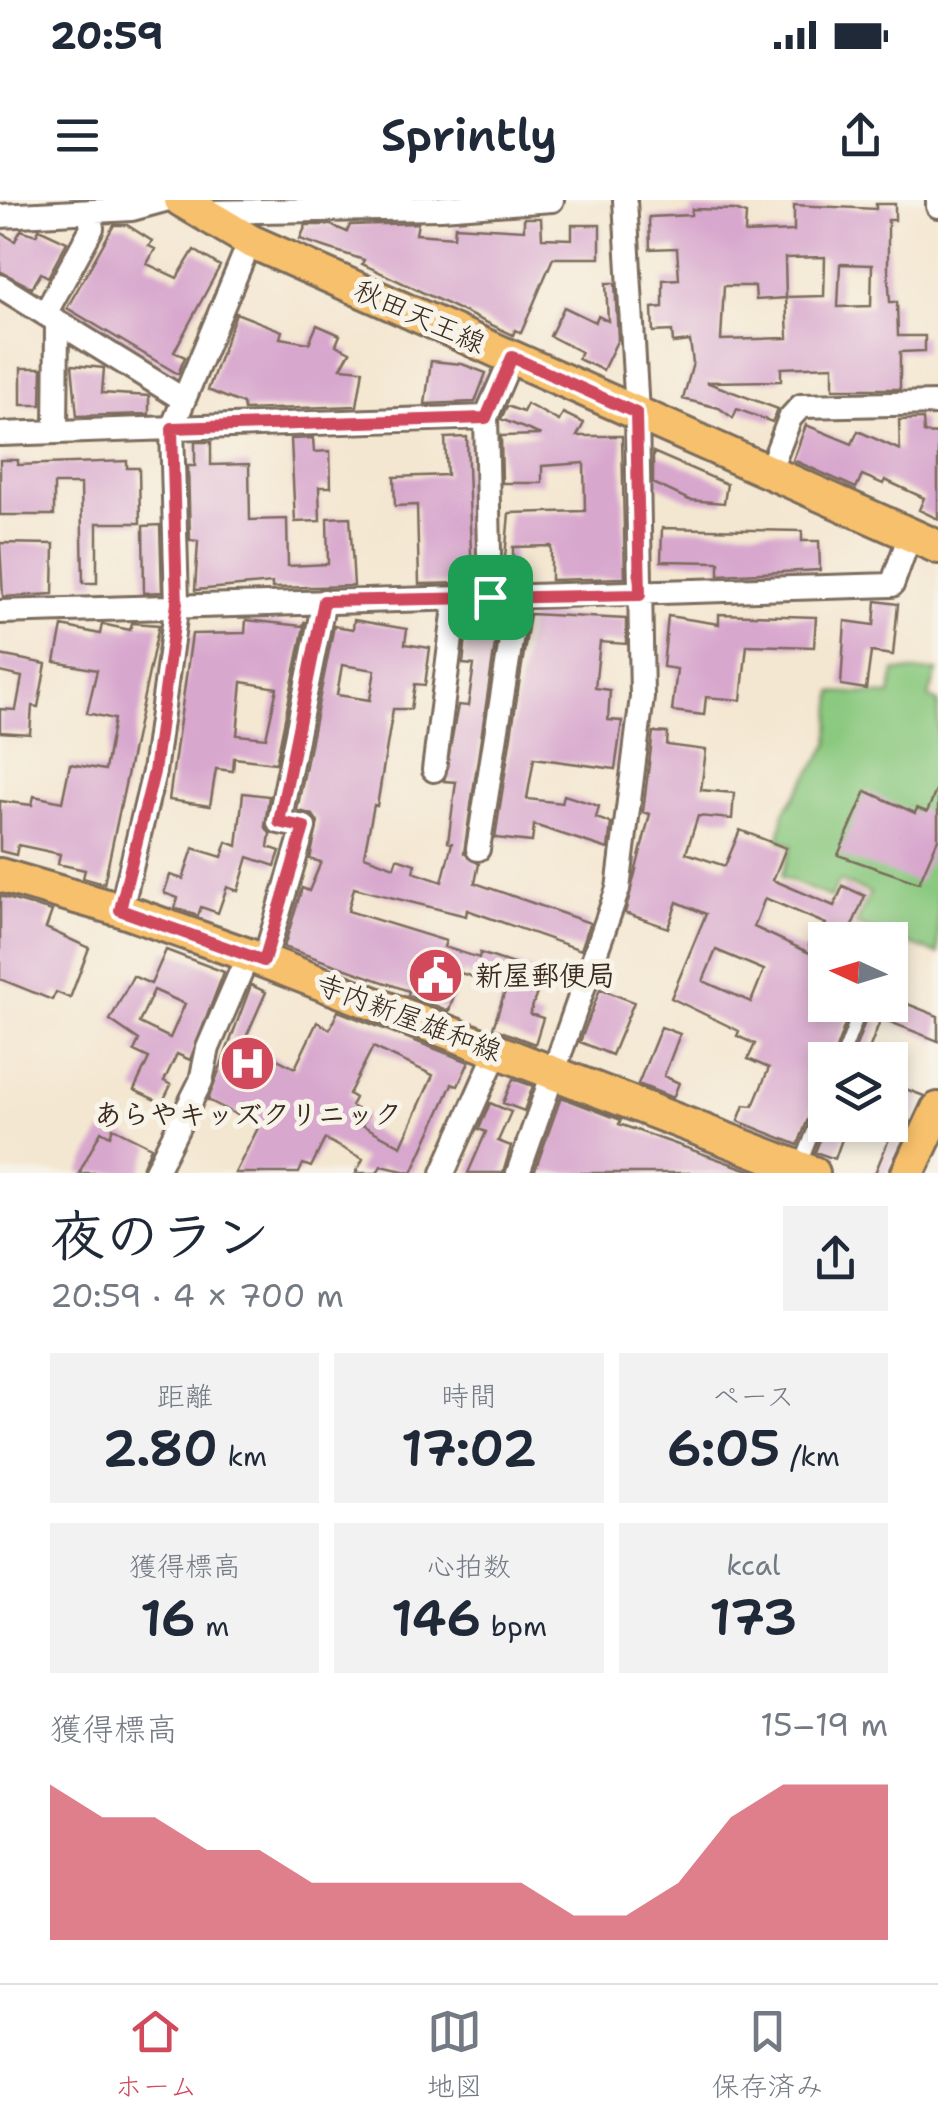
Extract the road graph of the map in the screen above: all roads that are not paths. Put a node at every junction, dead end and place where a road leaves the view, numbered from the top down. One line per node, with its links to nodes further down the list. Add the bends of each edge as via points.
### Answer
1 (165, 200): 5 (street)
2 (552, 200): 4 (street, via 441,208)
3 (625, 200): 13 (street)
4 (191, 206): 7 (main road, 秋田天王線)
5 (89, 211): 6 (street); 9 (street, via 92,228)
6 (0, 216)
7 (250, 241): 10 (main road, 秋田天王線); 11 (street)
8 (0, 286): 9 (street)
9 (51, 318): 11 (street); 16 (street)
10 (512, 357): 13 (main road, 秋田天王線); 14 (street)
11 (181, 398): 15 (street)
12 (938, 403): 18 (street, via 801,406)
13 (636, 413): 18 (main road, 秋田天王線); 20 (street)
14 (486, 418): 15 (street); 22 (street)
15 (172, 428): 16 (street); 25 (street)
16 (56, 432): 17 (street)
17 (0, 434)
18 (770, 470): 19 (main road, 秋田天王線)
19 (924, 541): 20 (street, via 892,585)
20 (640, 595): 21 (street); 33 (street, via 642,697 618,890)
21 (518, 596): 22 (street); 28 (street)
22 (490, 597): 23 (street)
23 (456, 599): 24 (street); 27 (street)
24 (324, 601): 25 (street); 31 (street, via 279,822 304,827)
25 (177, 603): 26 (street); 30 (street, via 154,772)
26 (0, 612)
27 (434, 770)
28 (478, 849)
29 (0, 875): 30 (main road, 寺内新屋雄和線)
30 (120, 910): 31 (main road, 寺内新屋雄和線)
31 (256, 958): 32 (main road, 寺内新屋雄和線); 37 (street, via 208,1048 201,1081)
32 (498, 1051): 33 (main road, 寺内新屋雄和線); 38 (street)
33 (552, 1070): 36 (main road, 寺内新屋雄和線); 39 (street)
34 (938, 1109): 40 (main road)
35 (814, 1142): 36 (lane)
36 (806, 1170)
37 (155, 1173)
38 (444, 1173)
39 (518, 1173)
40 (908, 1173)

